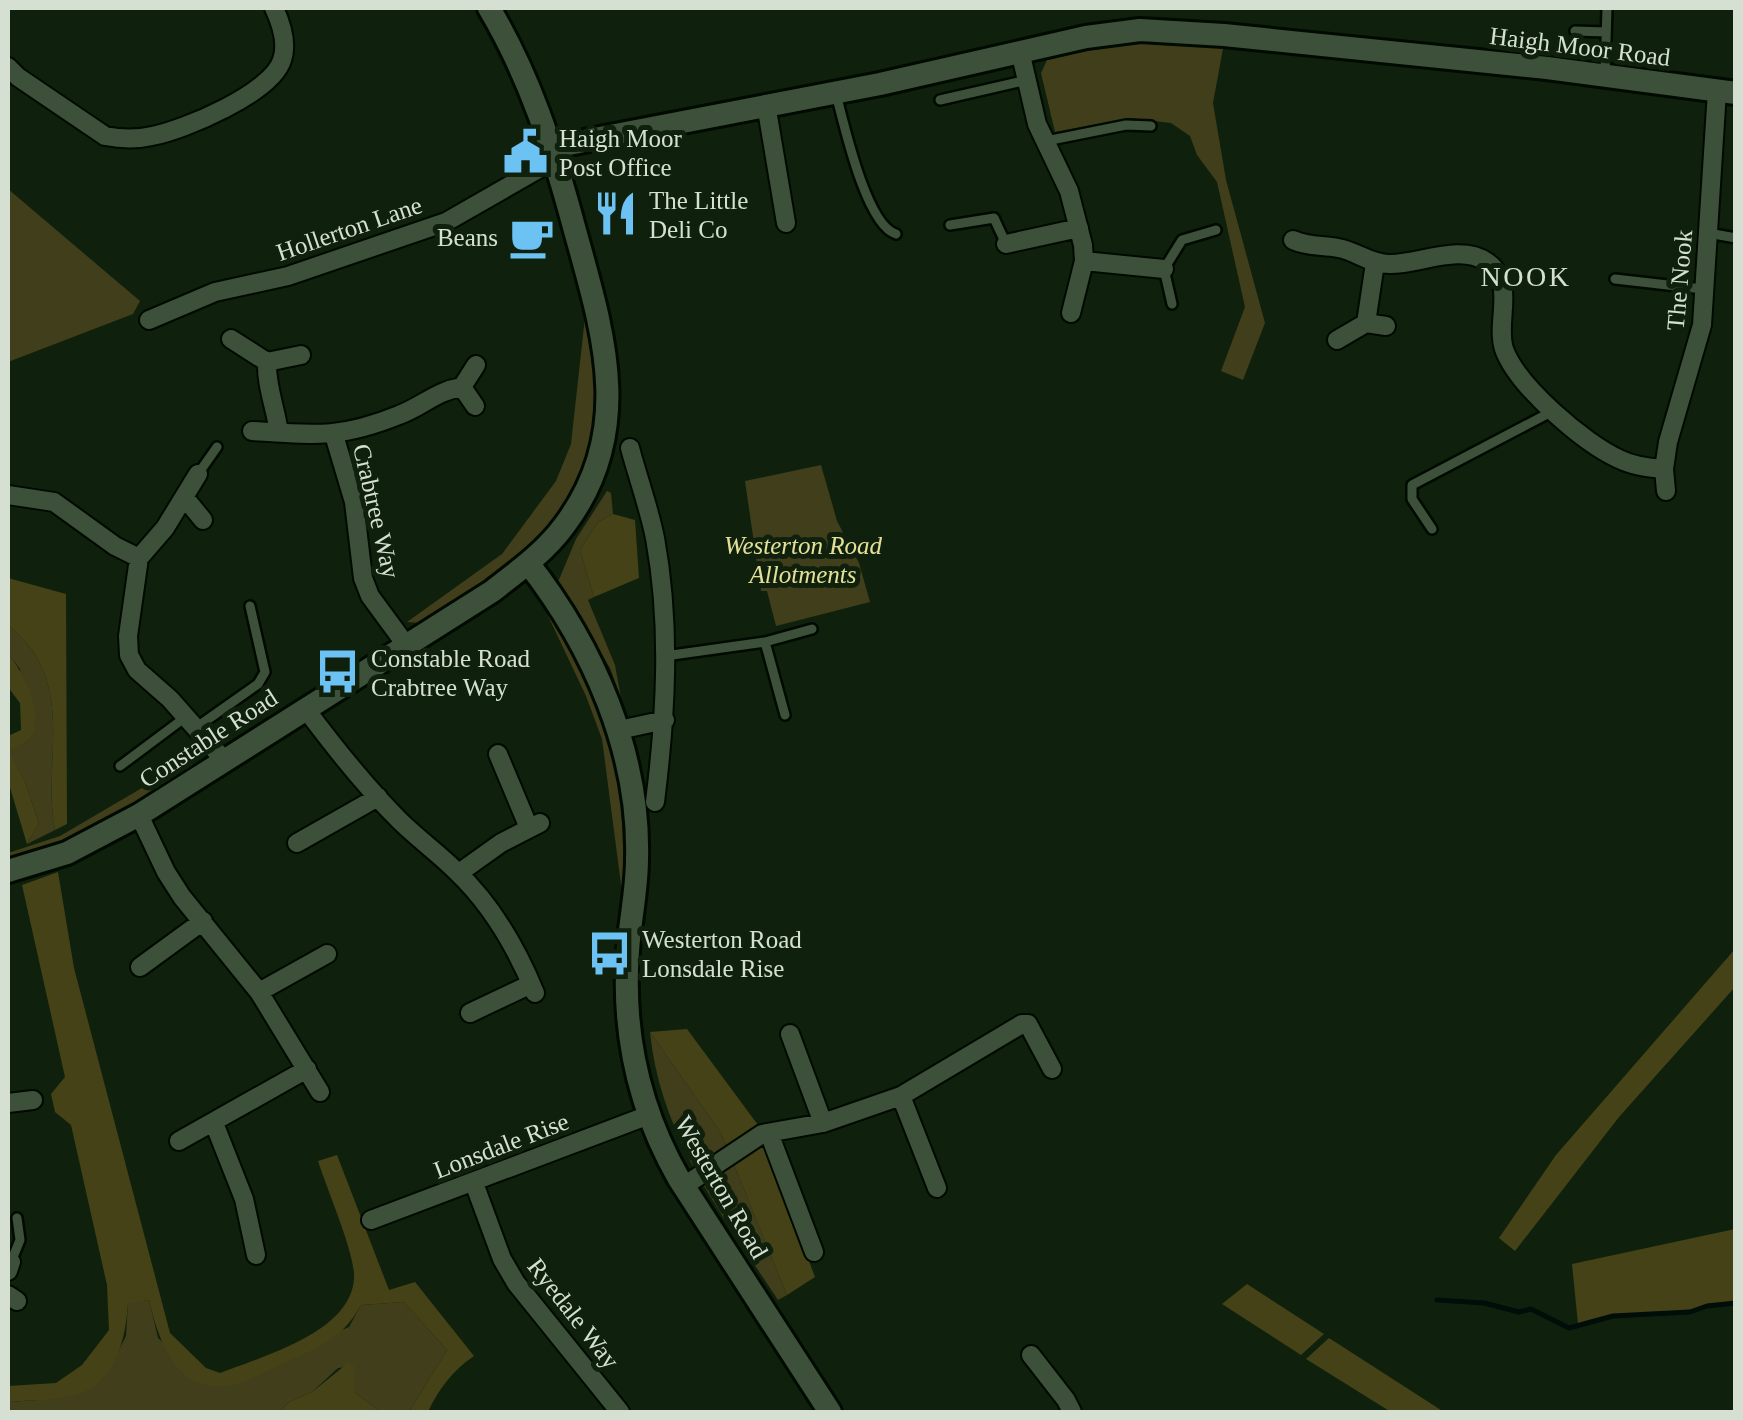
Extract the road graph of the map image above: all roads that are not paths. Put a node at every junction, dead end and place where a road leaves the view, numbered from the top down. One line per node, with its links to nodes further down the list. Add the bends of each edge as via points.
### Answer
1 (274, 8): 7 (street, via 284,41 277,72 248,97 157,135 105,136)
2 (488, 8): 16 (street, via 519,61)
3 (1607, 8): 5 (lane)
4 (1574, 32): 5 (lane)
5 (1606, 32): 8 (lane)
6 (1020, 51): 8 (street, Haigh Moor Road, via 1140,30); 9 (street); 10 (street, Haigh Moor Road)
7 (8, 67)
8 (1604, 74): 11 (street, Haigh Moor Road)
9 (1027, 80): 12 (lane); 15 (street)
10 (835, 92): 13 (street, Haigh Moor Road); 22 (lane, via 859,176 880,223)
11 (1726, 92): 21 (street, The Nook)
12 (940, 100)
13 (766, 104): 16 (street, Haigh Moor Road); 17 (street)
14 (1151, 126): 15 (lane)
15 (1046, 141): 19 (street)
16 (554, 153): 33 (street, Hollerton Lane, via 446,222 317,268 214,292); 55 (street, via 606,350 607,421 592,475 565,525)
17 (786, 224)
18 (950, 225): 25 (lane, via 994,218)
19 (1079, 228): 25 (street); 26 (street)
20 (1216, 230): 28 (lane, via 1182,240)
21 (1708, 233): 23 (lane); 30 (street, The Nook)
22 (896, 234)
23 (1736, 238)
24 (1293, 240): 27 (street)
25 (1006, 244)
26 (1084, 261): 28 (street); 32 (street)
27 (1375, 263): 35 (street, via 1376,324); 41 (street, via 1442,256 1485,260 1502,284 1502,338 1510,362)
28 (1164, 269): 31 (lane)
29 (1615, 279): 30 (lane)
30 (1703, 289): 47 (street, The Nook, via 1698,348)
31 (1172, 304)
32 (1072, 314)
33 (149, 320)
34 (231, 339): 37 (street)
35 (1337, 340)
36 (301, 354): 37 (street)
37 (267, 362): 43 (street)
38 (476, 364): 39 (street)
39 (462, 387): 40 (street); 44 (street)
40 (475, 406)
41 (1554, 411): 47 (street, via 1620,460); 53 (lane, via 1412,484 1412,498)
42 (252, 431): 43 (street)
43 (280, 433): 44 (street)
44 (334, 435): 59 (street, Crabtree Way, via 354,502 363,578)
45 (217, 447): 48 (lane)
46 (630, 448): 60 (street, via 654,536)
47 (1664, 469): 49 (street, The Nook)
48 (198, 474): 51 (street)
49 (1666, 490)
50 (8, 496): 54 (street, via 54,502)
51 (185, 498): 52 (street); 54 (street)
52 (202, 520)
53 (1432, 529)
54 (138, 558): 64 (street, via 129,655)
55 (528, 563): 59 (street, Constable Road); 65 (street, Westerton Road, via 554,596)
56 (250, 606): 64 (lane, via 265,672 258,684)
57 (812, 628): 58 (lane)
58 (765, 642): 60 (lane); 62 (lane)
59 (406, 646): 61 (street, Constable Road)
60 (664, 656): 63 (street)
61 (305, 708): 67 (street, Constable Road); 69 (street)
62 (785, 715)
63 (666, 720): 65 (street); 70 (street)
64 (192, 722): 67 (street); 68 (lane)
65 (619, 730): 87 (street, Westerton Road, via 638,858 628,950 630,1044)
66 (498, 754): 74 (street, via 534,826)
67 (223, 759): 71 (street, Constable Road)
68 (120, 766)
69 (378, 797): 72 (street); 74 (street)
70 (655, 802)
71 (139, 815): 73 (street, Constable Road, via 66,853); 75 (street, via 166,872)
72 (298, 843)
73 (8, 871)
74 (458, 873): 79 (street, via 505,934 533,988)
75 (203, 921): 77 (street); 78 (street)
76 (327, 954): 78 (street)
77 (140, 967)
78 (259, 992): 82 (street)
79 (470, 1013)
80 (790, 1034): 89 (street)
81 (1052, 1068): 84 (street, via 1022,1024)
82 (307, 1069): 83 (street); 88 (street)
83 (320, 1092)
84 (901, 1096): 89 (street); 94 (street)
85 (33, 1100): 86 (street)
86 (8, 1103)
87 (649, 1114): 92 (street, Lonsdale Rise); 93 (street, Westerton Road)
88 (214, 1123): 91 (street); 98 (street, via 244,1199)
89 (823, 1123): 90 (street)
90 (769, 1132): 93 (street); 97 (street)
91 (179, 1141)
92 (474, 1183): 96 (street, Lonsdale Rise); 101 (street, Ryedale Way, via 516,1283)
93 (684, 1186): 102 (street, Westerton Road)
94 (936, 1188)
95 (17, 1218): 99 (lane, via 20,1240)
96 (371, 1220)
97 (814, 1252)
98 (256, 1256)
99 (9, 1266)
100 (1031, 1355): 103 (street)
101 (620, 1412)
102 (830, 1412)
103 (1072, 1412)

